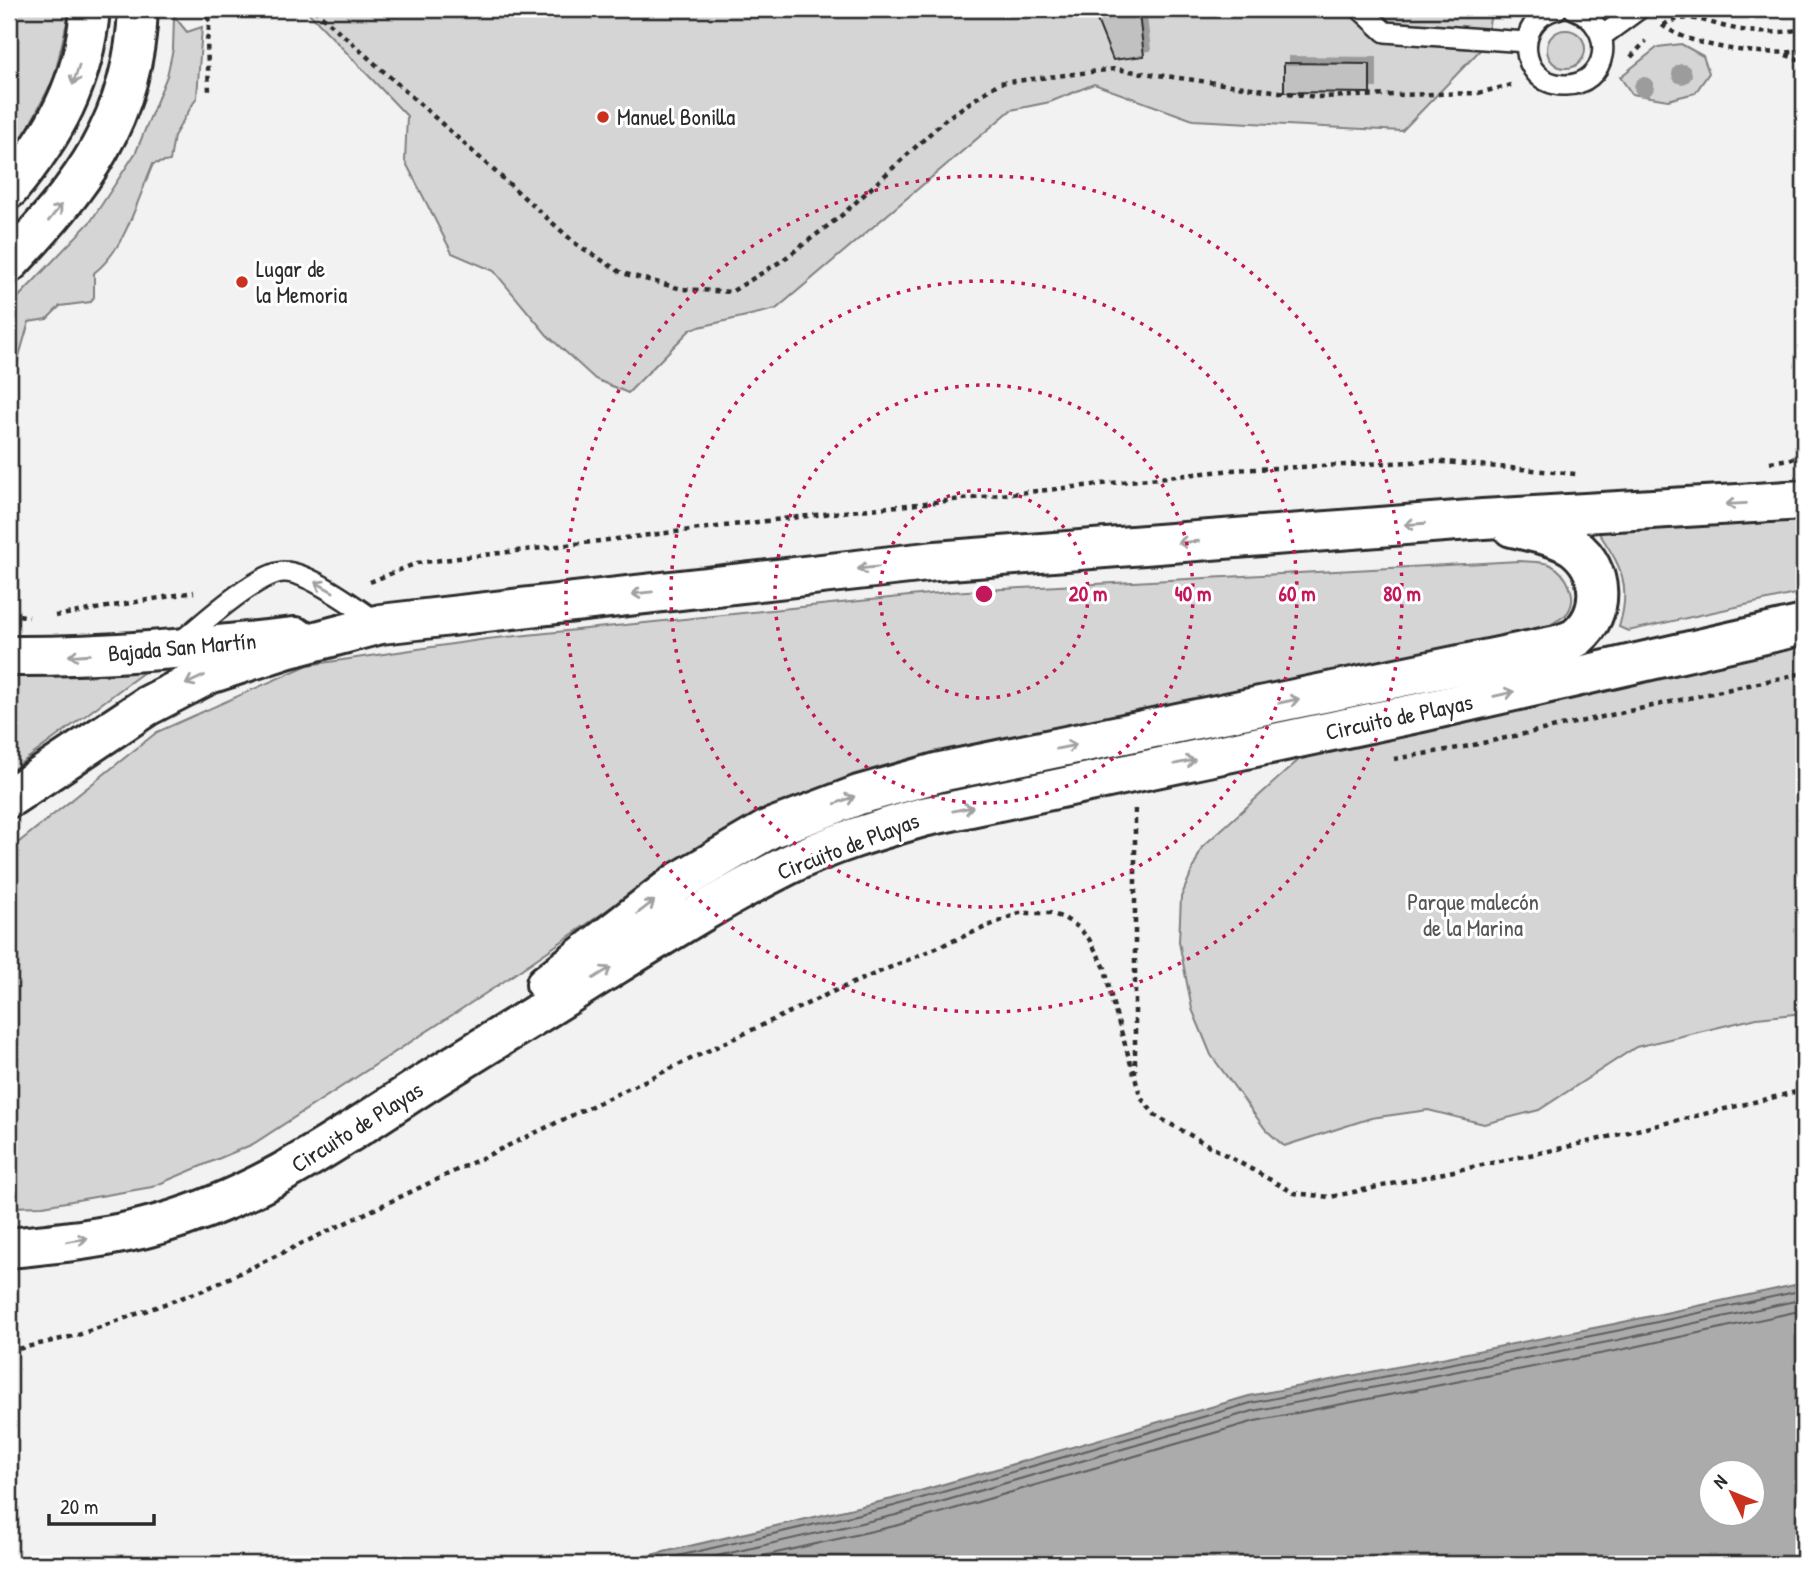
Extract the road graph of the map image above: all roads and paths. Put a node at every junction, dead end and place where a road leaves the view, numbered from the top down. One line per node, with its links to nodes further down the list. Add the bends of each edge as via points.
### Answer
1 (90, 9): 19 (main road, one-way to 19, via 79,69 62,112 41,149)
2 (138, 9): 20 (main road, one-way to 2, via 71,193 102,146 131,69)
3 (201, 9): 18 (path, via 210,21)
4 (314, 9): 17 (path, via 576,244 622,273 682,289 731,292 783,260 842,215 947,118 999,83 1115,69 1316,97 1478,93)
5 (1360, 9): 12 (lane, via 1385,32)
6 (1558, 9): 12 (lane, via 1538,18)
7 (1574, 9): 11 (lane, via 1588,15)
8 (1639, 9): 11 (lane)
9 (1662, 25): 10 (path, via 1687,17 1761,32); 14 (path, via 1703,43); 15 (path)
10 (1804, 28)
11 (1602, 36): 12 (lane, via 1600,63 1581,82 1567,85 1553,84 1532,68)
12 (1526, 42)
13 (1804, 51): 14 (path)
14 (1782, 54): 16 (path)
15 (1628, 60)
16 (1804, 61)
17 (1515, 85)
18 (209, 92)
19 (9, 189)
20 (9, 263)
21 (1804, 457): 22 (path)
22 (1770, 462)
23 (1584, 475): 26 (path, via 1433,461 1232,470 417,563 376,581)
24 (1804, 500): 25 (main road, one-way to 25)
25 (1483, 519): 32 (main road, one-way to 32, via 936,561); 38 (main road, one-way to 25, via 677,883 769,829 859,795 940,772 1575,638 1596,609 1598,591 1584,556 1553,538)
26 (330, 590): 27 (lane, one-way to 27, via 285,571); 32 (lane)
27 (240, 592): 30 (path, via 233,586); 33 (lane)
28 (9, 613): 29 (path)
29 (40, 617)
30 (52, 617)
31 (1804, 625): 38 (main road, Circuito de Playas, one-way to 31, via 690,919 790,864 869,833 923,817 1422,712)
32 (367, 628): 33 (main road, Bajada San Martín); 35 (main road, one-way to 35, via 237,663 174,690)
33 (172, 649): 34 (main road, Bajada San Martín, one-way to 34)
34 (9, 656)
35 (9, 798)
36 (1135, 803): 37 (path)
37 (1135, 1079): 39 (path, via 1141,1098 1156,1116 1294,1193 1330,1197); 41 (path, via 1105,968 1089,939 1078,927 1049,913 1019,913 832,992 205,1289 78,1335)
38 (420, 1087): 40 (main road, Circuito de Playas, one-way to 38, via 148,1226 214,1205 273,1180)
39 (1804, 1090)
40 (9, 1248)
41 (9, 1352)

